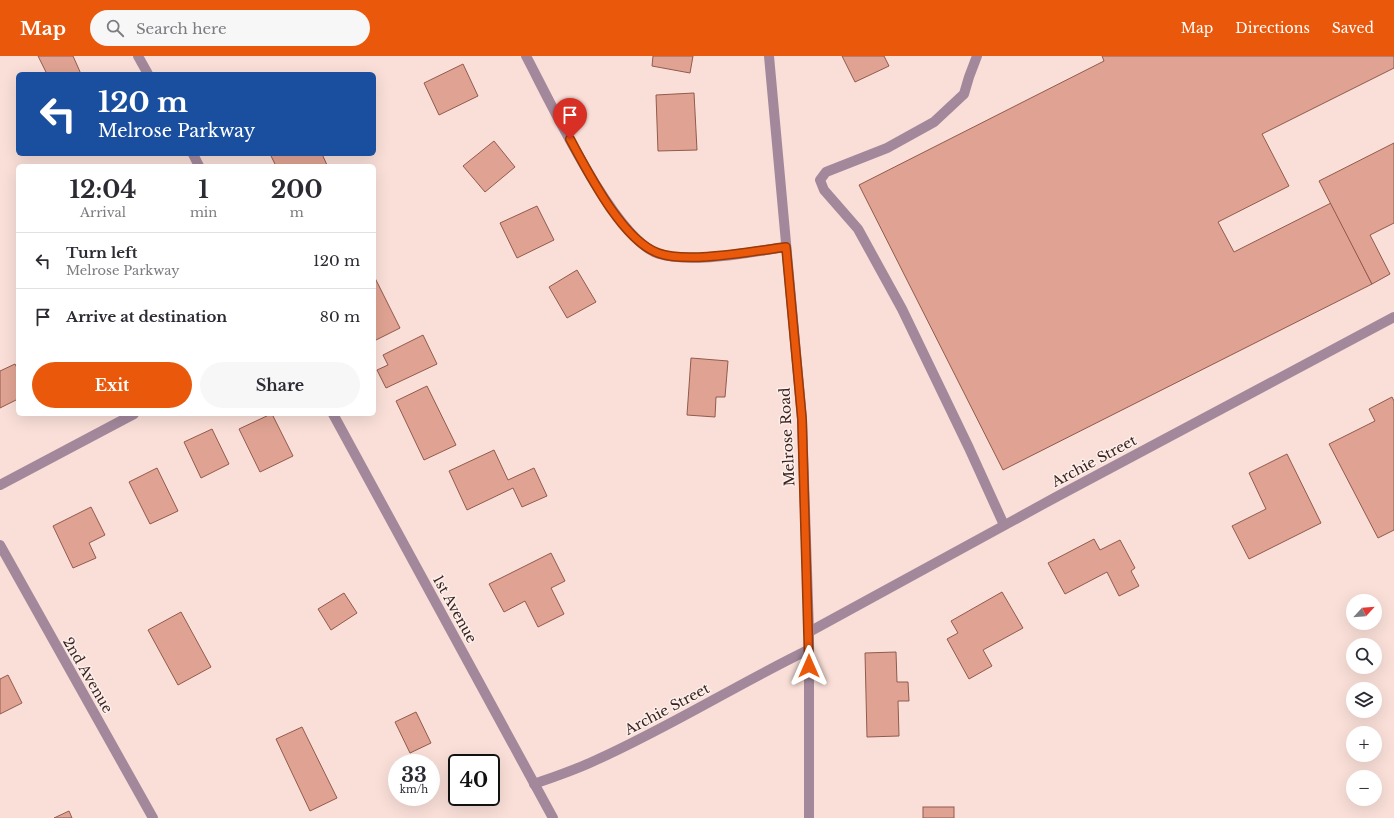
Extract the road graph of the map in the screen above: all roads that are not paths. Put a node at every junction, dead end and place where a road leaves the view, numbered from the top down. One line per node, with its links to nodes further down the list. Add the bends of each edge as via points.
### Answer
1 (138, 56): 5 (street)
2 (526, 56): 6 (street, via 585,166 612,209 627,230 647,248 669,256 701,257)
3 (769, 56): 6 (street, Melrose Road)
4 (977, 56): 11 (street, via 964,94 934,122 886,148 826,172 820,180 824,190 858,229 902,309)
5 (147, 72)
6 (786, 247): 13 (street, Melrose Road, via 802,419)
7 (1394, 317): 11 (street, Archie Street)
8 (130, 416): 10 (street)
9 (334, 416): 15 (street, 1st Avenue)
10 (0, 485)
11 (1004, 525): 13 (street, Archie Street)
12 (0, 545): 16 (street, 2nd Avenue)
13 (809, 632): 14 (street, Melrose Road)
14 (808, 650): 15 (street, Archie Street, via 668,725 600,758); 18 (street, Melrose Road)
15 (534, 784): 17 (street, 1st Avenue)
16 (153, 818)
17 (553, 818)
18 (809, 818)

